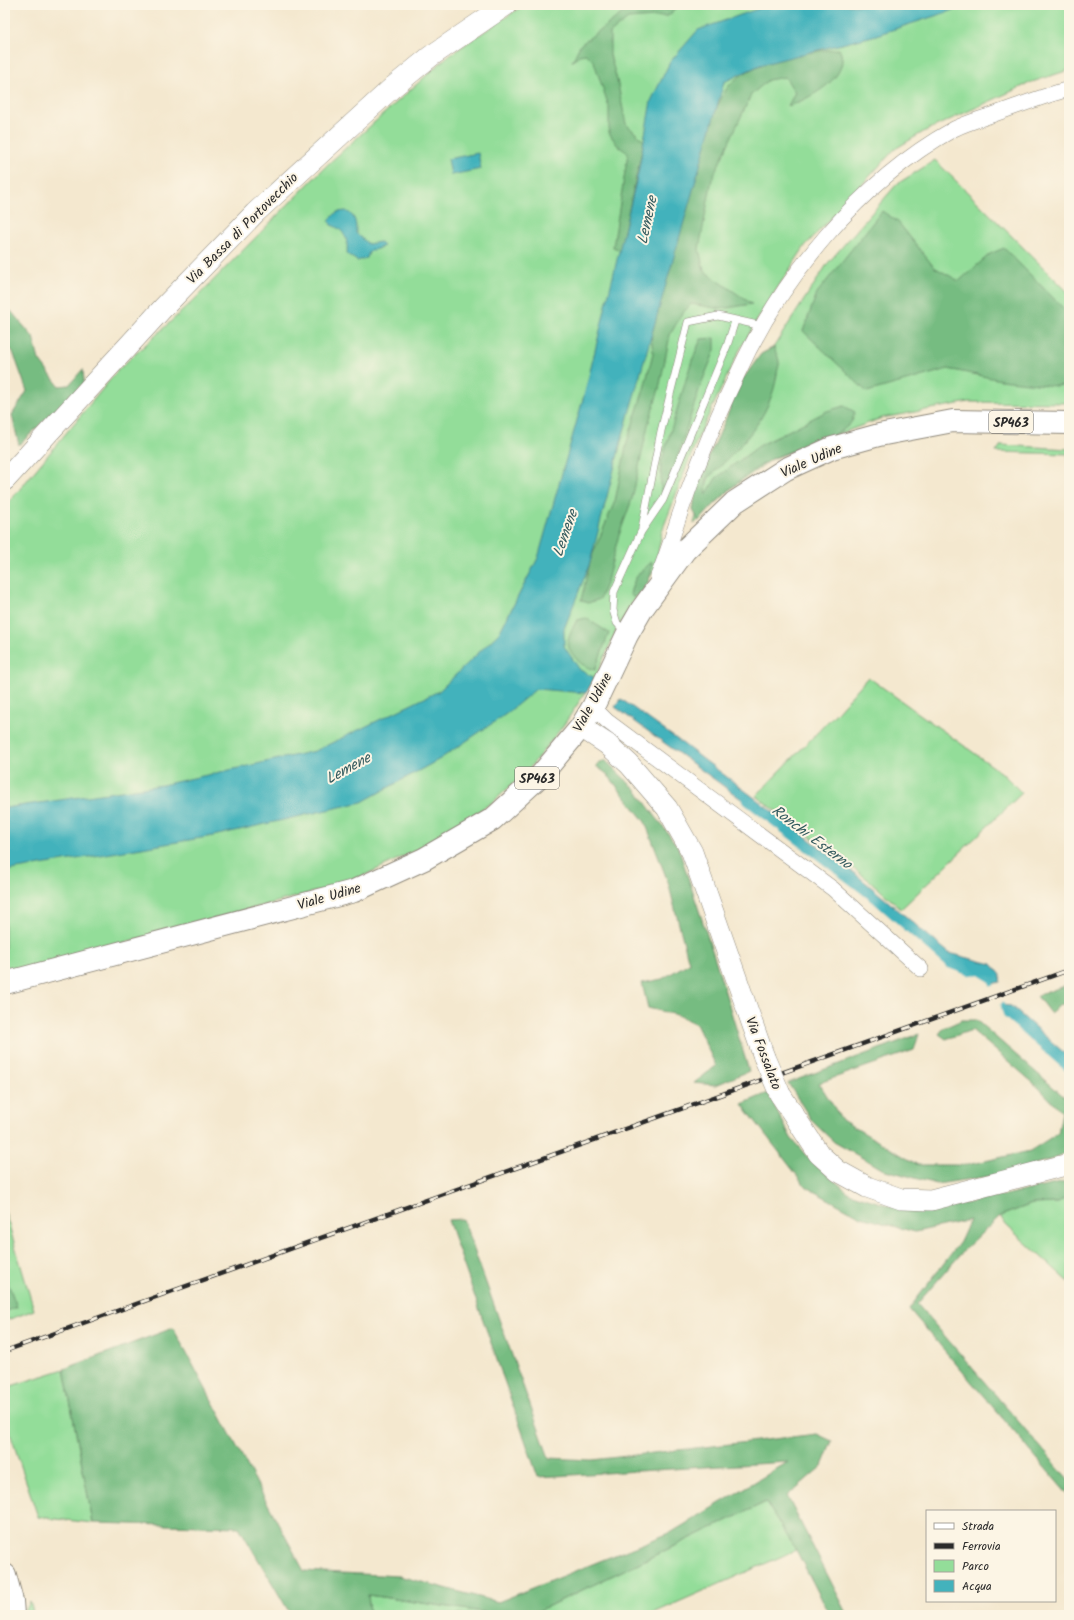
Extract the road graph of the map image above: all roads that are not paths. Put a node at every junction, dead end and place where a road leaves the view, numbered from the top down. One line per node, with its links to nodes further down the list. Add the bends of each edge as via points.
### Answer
1 (506, 5): 6 (street, Via Bassa di Portovecchio, via 431,56 382,97 255,213 163,308)
2 (1069, 89): 4 (street, via 956,128 918,152 879,183 811,254)
3 (735, 321): 4 (lane); 7 (lane, via 663,500); 7 (lane, via 718,316 688,322 661,431)
4 (762, 326): 8 (street, via 734,382 686,497 667,554)
5 (1069, 423): 8 (main road, Viale Udine / SP463, via 953,421 879,435 832,448 786,469 735,502 685,550)
6 (5, 480)
7 (641, 532): 9 (lane, via 614,592 613,610 616,623)
8 (642, 609): 9 (main road, Viale Udine / SP463)
9 (627, 635): 10 (main road, Viale Udine / SP463)
10 (593, 707): 11 (main road, Viale Udine / SP463); 12 (street, via 607,721 833,889)
11 (581, 727): 13 (main road, Viale Udine / SP463, via 541,775 493,819 424,859 361,888); 14 (street, Via Fossalato, bridge, via 607,744 629,764 667,808 692,852 764,1057 780,1094 819,1154 834,1167 867,1187 901,1199 931,1200)
12 (922, 969)
13 (5, 983)
14 (1069, 1164)
15 (5, 1575): 18 (main road)
16 (5, 1602): 17 (main road)
17 (5, 1612)
18 (13, 1615)

